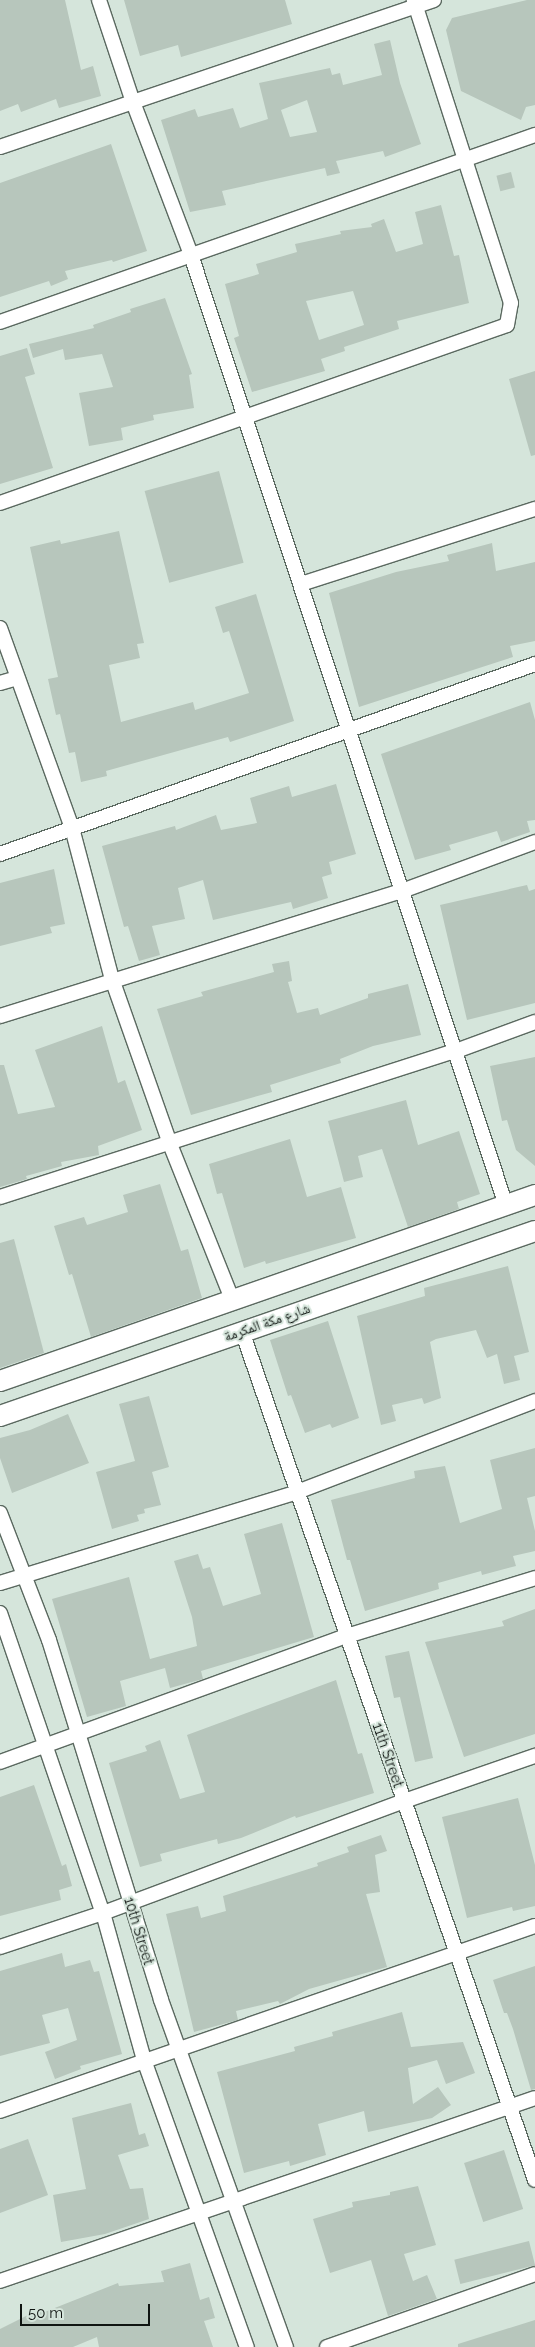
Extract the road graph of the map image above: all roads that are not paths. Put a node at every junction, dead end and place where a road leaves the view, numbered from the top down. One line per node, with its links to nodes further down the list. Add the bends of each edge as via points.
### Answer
1 (99, 0): 4 (street)
2 (434, 0): 3 (street)
3 (415, 3): 4 (street); 7 (street)
4 (133, 102): 6 (street); 8 (street)
5 (535, 136): 7 (street)
6 (0, 147)
7 (465, 161): 8 (street); 10 (street, via 511,303 507,325)
8 (191, 255): 9 (street); 10 (street)
9 (0, 322)
10 (245, 420): 11 (street); 13 (street)
11 (0, 503)
12 (535, 509): 13 (street)
13 (300, 584): 18 (street)
14 (0, 628): 16 (street)
15 (535, 664): 18 (street)
16 (17, 678): 17 (street); 19 (street)
17 (0, 683)
18 (349, 731): 19 (street); 22 (street)
19 (72, 828): 21 (street); 23 (street)
20 (535, 842): 22 (street)
21 (0, 854)
22 (402, 891): 23 (street); 26 (street)
23 (112, 979): 24 (street); 27 (street)
24 (0, 1016)
25 (535, 1022): 26 (street)
26 (456, 1051): 27 (street); 30 (street)
27 (170, 1144): 29 (street); 32 (street)
28 (535, 1196): 30 (main road)
29 (0, 1197)
30 (506, 1205): 32 (main road)
31 (534, 1235): 33 (main road, شارع مكة المكرمة)
32 (232, 1300): 34 (main road)
33 (242, 1331): 36 (main road, شارع مكة المكرمة); 37 (street, 11th Street)
34 (0, 1381)
35 (535, 1402): 37 (street)
36 (0, 1416)
37 (297, 1492): 39 (street); 43 (street, 11th Street)
38 (0, 1513): 39 (street, 10th Street)
39 (24, 1576): 41 (street); 44 (street, 10th Street, via 49,1640)
40 (535, 1578): 43 (street)
41 (0, 1583)
42 (0, 1613): 45 (street, 10th Street)
43 (347, 1636): 44 (street); 48 (street, 11th Street)
44 (79, 1735): 45 (street); 49 (street, 10th Street)
45 (48, 1746): 47 (street); 50 (street, 10th Street)
46 (535, 1756): 48 (street)
47 (0, 1762)
48 (404, 1801): 49 (street); 53 (street, 11th Street)
49 (130, 1903): 50 (street); 54 (street, 10th Street)
50 (103, 1913): 52 (street); 55 (street, 10th Street)
51 (535, 1926): 53 (street)
52 (0, 1947)
53 (456, 1952): 54 (street); 57 (street, 11th Street)
54 (178, 2048): 55 (street); 60 (street, 10th Street)
55 (144, 2060): 58 (street); 61 (street, 10th Street)
56 (535, 2098): 57 (street)
57 (510, 2107): 59 (street, 11th Street); 60 (street)
58 (0, 2111)
59 (535, 2180)
60 (233, 2200): 61 (street); 65 (street, 10th Street)
61 (199, 2212): 63 (street); 64 (street, 10th Street)
62 (535, 2274): 66 (street)
63 (0, 2281)
64 (247, 2347)
65 (286, 2347)
66 (327, 2347)

